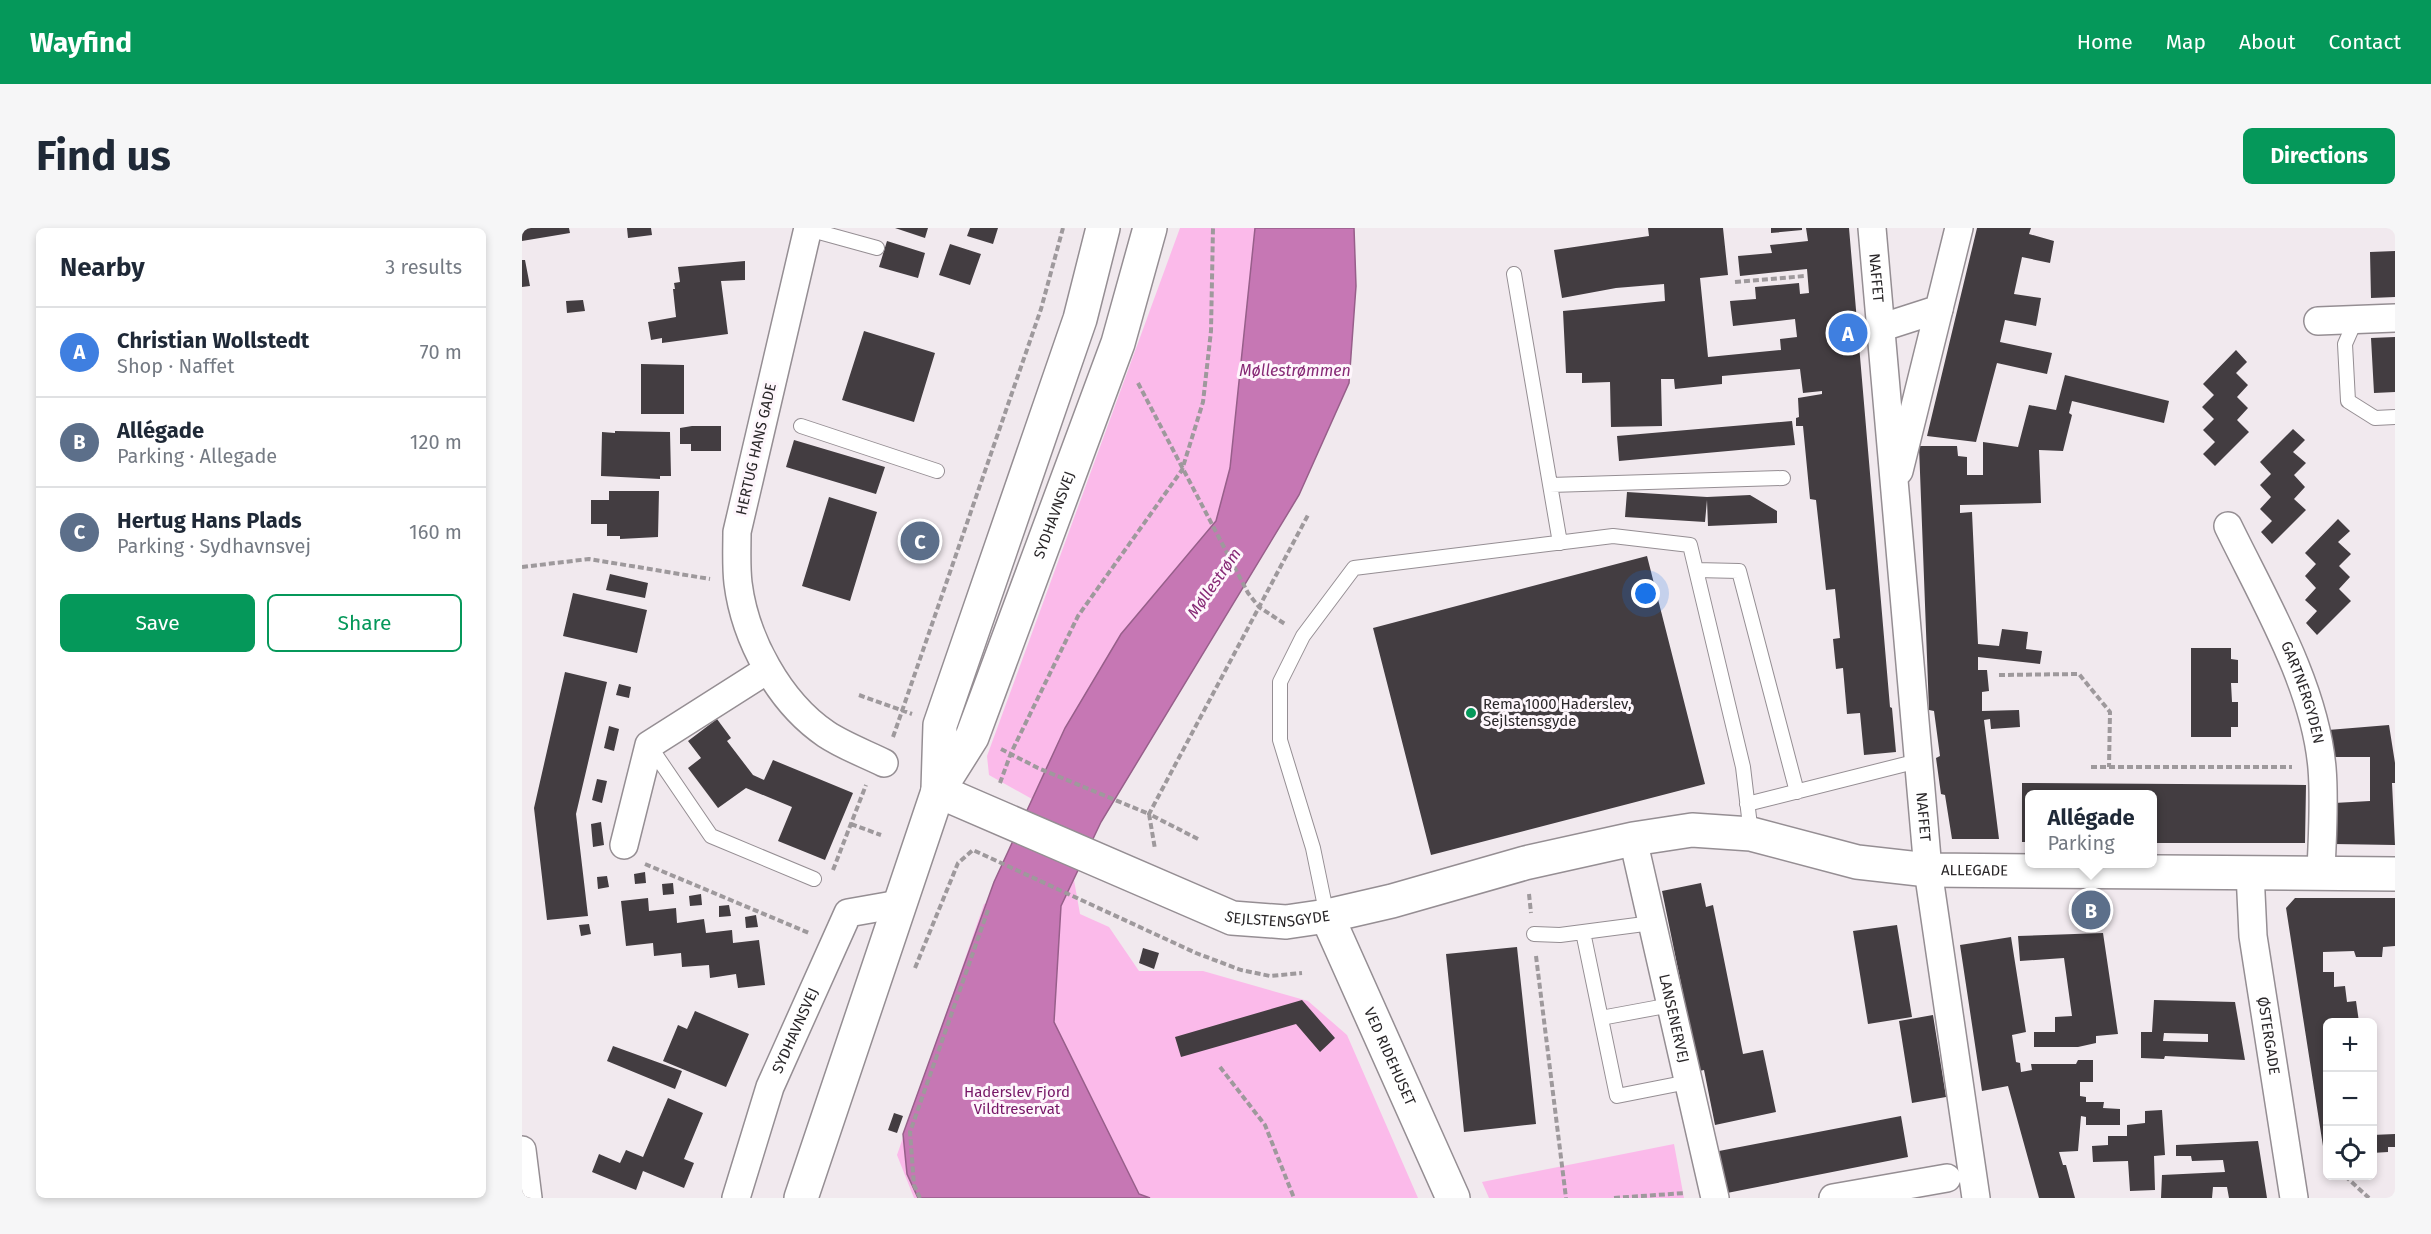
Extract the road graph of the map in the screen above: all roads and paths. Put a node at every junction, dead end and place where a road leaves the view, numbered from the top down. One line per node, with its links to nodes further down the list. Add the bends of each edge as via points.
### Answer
1 (1063, 228): 35 (path, via 1041,309)
2 (1103, 228): 43 (street, SYDHAVNSVEJ, via 1080,319 940,725)
3 (1150, 228): 17 (street, SYDHAVNSVEJ)
4 (1213, 228): 20 (path, via 1211,331 1203,402)
5 (1872, 228): 16 (street, NAFFET)
6 (1959, 228): 12 (street, NAFFET)
7 (808, 229): 8 (lane); 30 (street, HERTUG HANS GADE, via 737,532)
8 (877, 248)
9 (1514, 274): 23 (lane)
10 (1805, 276): 11 (path)
11 (1736, 282)
12 (1939, 309): 16 (street); 24 (street, NAFFET)
13 (2395, 318): 14 (street)
14 (2356, 319): 15 (street); 18 (lane, via 2345,344 2348,400 2375,417)
15 (2318, 321)
16 (1880, 328): 24 (street, NAFFET)
17 (1118, 343): 20 (path); 43 (street, SYDHAVNSVEJ, via 972,737)
18 (2395, 417)
19 (801, 426): 21 (lane)
20 (1182, 470): 31 (path, via 1248,593); 37 (path, via 1078,616)
21 (937, 471)
22 (1783, 478): 23 (lane)
23 (1550, 484): 27 (lane)
24 (1894, 493): 39 (street, NAFFET)
25 (1308, 515): 31 (path)
26 (2228, 526): 42 (street, GARTNERGYDEN, via 2294,660)
27 (1560, 543): 29 (lane, via 1613,536 1690,545); 63 (lane, via 1354,568 1304,636 1281,682 1281,740 1313,848)
28 (522, 567): 30 (path, via 589,559)
29 (1696, 570): 44 (lane, via 1739,571); 47 (lane, via 1743,767)
30 (738, 583): 32 (street, HERTUG HANS GADE, via 749,627)
31 (1260, 608): 46 (path)
32 (767, 670): 36 (street); 38 (street, HERTUG HANS GADE, via 796,706 826,734)
33 (1999, 675): 41 (path, via 2079,674 2110,712)
34 (859, 694): 35 (path)
35 (901, 710): 38 (path)
36 (649, 745): 52 (street); 59 (lane, via 711,836)
37 (1011, 753): 45 (path); 46 (path)
38 (880, 761): 48 (path)
39 (1918, 761): 44 (lane); 55 (street, NAFFET)
40 (2091, 767): 41 (path)
41 (2109, 767): 42 (path)
42 (2322, 767): 57 (street, GARTNERGYDEN)
43 (938, 791): 45 (street, SEJLSTENSGYDE); 61 (street, SYDHAVNSVEJ)
44 (1797, 792): 47 (lane)
45 (993, 799): 60 (street, SEJLSTENSGYDE)
46 (1149, 814): 50 (path); 60 (path, via 1155,849)
47 (1749, 819): 51 (street, ALLEGADE); 55 (street, ALLEGADE, via 1857,861)
48 (850, 824): 49 (path); 59 (path, via 833,871)
49 (881, 835)
50 (1198, 839)
51 (1633, 839): 54 (street, SEJLSTENSGYDE); 64 (street, LANSENERVEJ)
52 (624, 845): 67 (path, via 648,868)
53 (990, 858): 68 (path, via 1240,970 1270,976)
54 (1525, 863): 63 (street, SEJLSTENSGYDE); 66 (path)
55 (1928, 870): 56 (street, ALLEGADE); 75 (street, NAFFET)
56 (2250, 872): 57 (street, ALLEGADE); 86 (street, ØSTERGADE, via 2253,936)
57 (2321, 873): 58 (street, ALLEGADE)
58 (2395, 874)
59 (814, 879)
60 (1148, 882): 63 (street, SEJLSTENSGYDE, via 1232,918 1286,922)
61 (899, 904): 67 (street, SYDHAVNSVEJ, via 848,913); 79 (street, SYDHAVNSVEJ)
62 (988, 910): 80 (path, via 910,1132 914,1185)
63 (1327, 916): 82 (street, VED RIDEHUSET)
64 (1653, 923): 65 (lane); 69 (street, LANSENERVEJ)
65 (1583, 932): 66 (lane); 70 (lane)
66 (1534, 934): 83 (path)
67 (835, 943): 78 (street, SYDHAVNSVEJ, via 770,1087)
68 (1302, 973)
69 (1671, 1005): 70 (lane); 72 (street, LANSENERVEJ)
70 (1601, 1018): 72 (lane, via 1617,1096)
71 (1220, 1067): 81 (path, via 1265,1125)
72 (1688, 1082): 76 (street, LANSENERVEJ)
73 (522, 1150): 77 (street)
74 (2349, 1180): 87 (path)
75 (1959, 1187): 85 (street)
76 (1714, 1194): 84 (path)
77 (528, 1198)
78 (736, 1198)
79 (801, 1198)
80 (920, 1198)
81 (1294, 1198)
82 (1453, 1198)
83 (1566, 1198)
84 (1614, 1198)
85 (1833, 1198)
86 (2294, 1198)
87 (2369, 1198)

